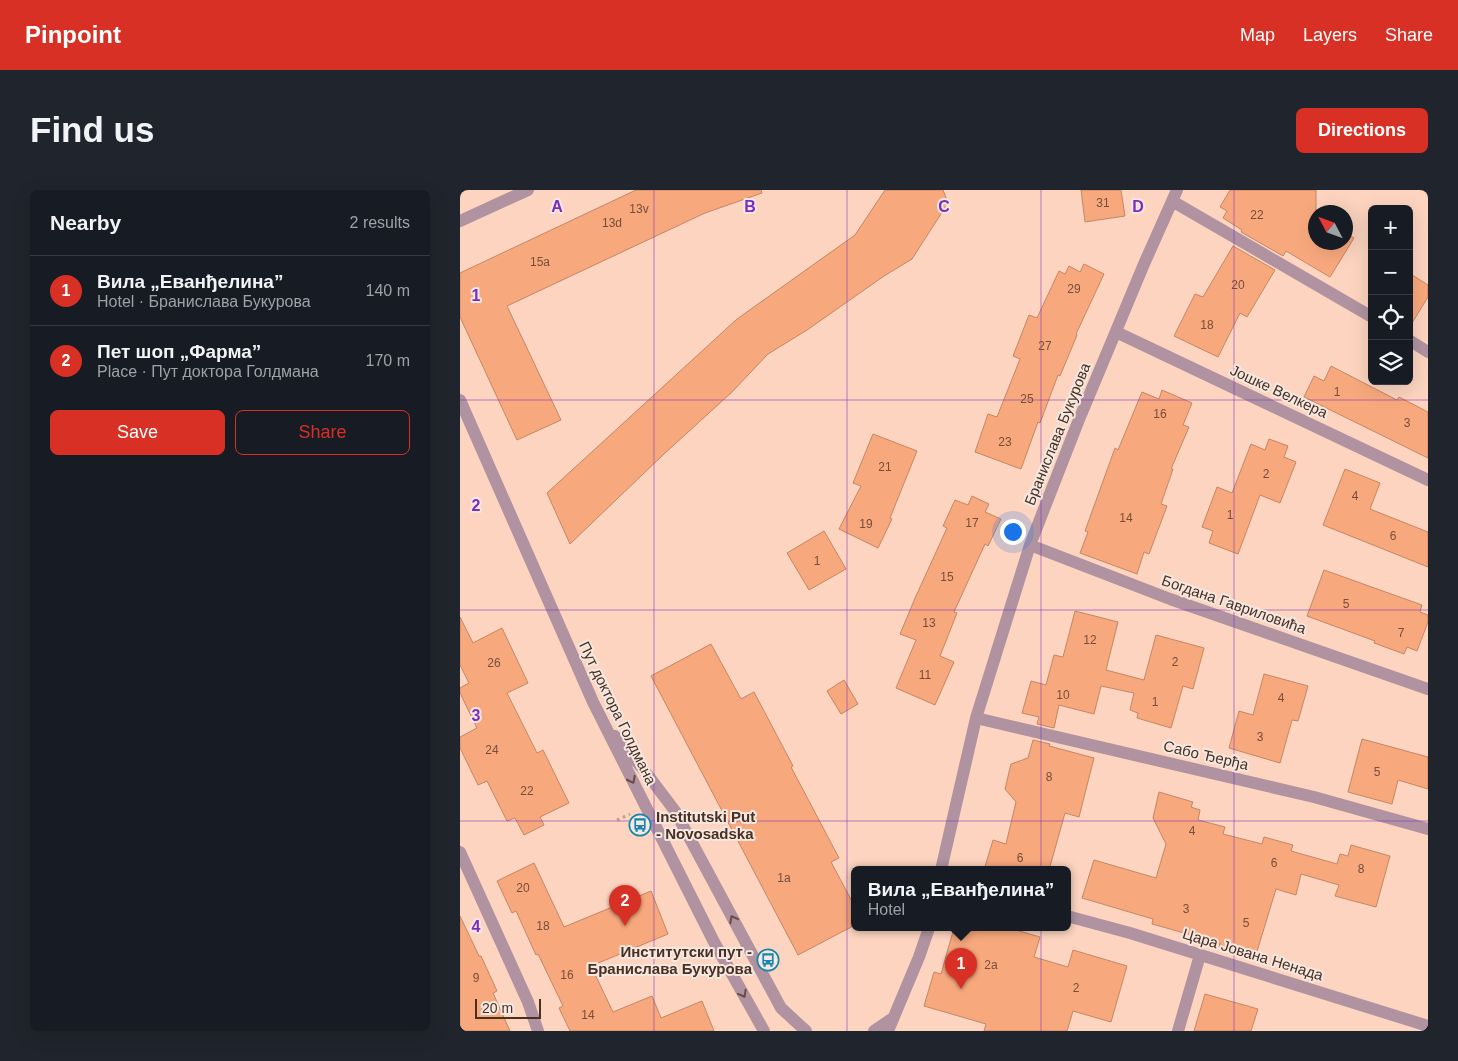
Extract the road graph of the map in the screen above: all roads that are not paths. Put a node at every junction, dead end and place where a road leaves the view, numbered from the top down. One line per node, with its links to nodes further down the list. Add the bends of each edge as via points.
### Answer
1 (528, 190): 3 (street)
2 (1175, 196): 4 (street); 5 (street, Бранислава Букурова)
3 (460, 221)
4 (1368, 315)
5 (1116, 332): 9 (street, Јошке Велкера); 10 (street, Бранислава Букурова)
6 (1413, 343): 7 (street)
7 (1428, 352)
8 (460, 400): 13 (street, Пут доктора Голдмана)
9 (1428, 480)
10 (1030, 545): 11 (street, Богдана Гавриловића, via 1170,600); 12 (street, Бранислава Букурова)
11 (1428, 689)
12 (976, 718): 14 (street, Сабо Ђерђа, via 1314,797); 16 (street, Бранислава Букурова)
13 (602, 721): 20 (street, one-way to 13, via 675,812 648,774); 24 (street, Пут доктора Голдмана, one-way to 24, via 714,942)
14 (1428, 829)
15 (460, 852): 23 (street)
16 (942, 866)
17 (1071, 917): 19 (street, Цара Јована Ненада)
18 (928, 931): 22 (street)
19 (1200, 955): 21 (street, Цара Јована Ненада); 28 (street)
20 (781, 1008): 25 (street); 26 (street)
21 (1428, 1026)
22 (890, 1027): 27 (street)
23 (538, 1031)
24 (764, 1031)
25 (793, 1031)
26 (806, 1031)
27 (874, 1031)
28 (1178, 1031)

